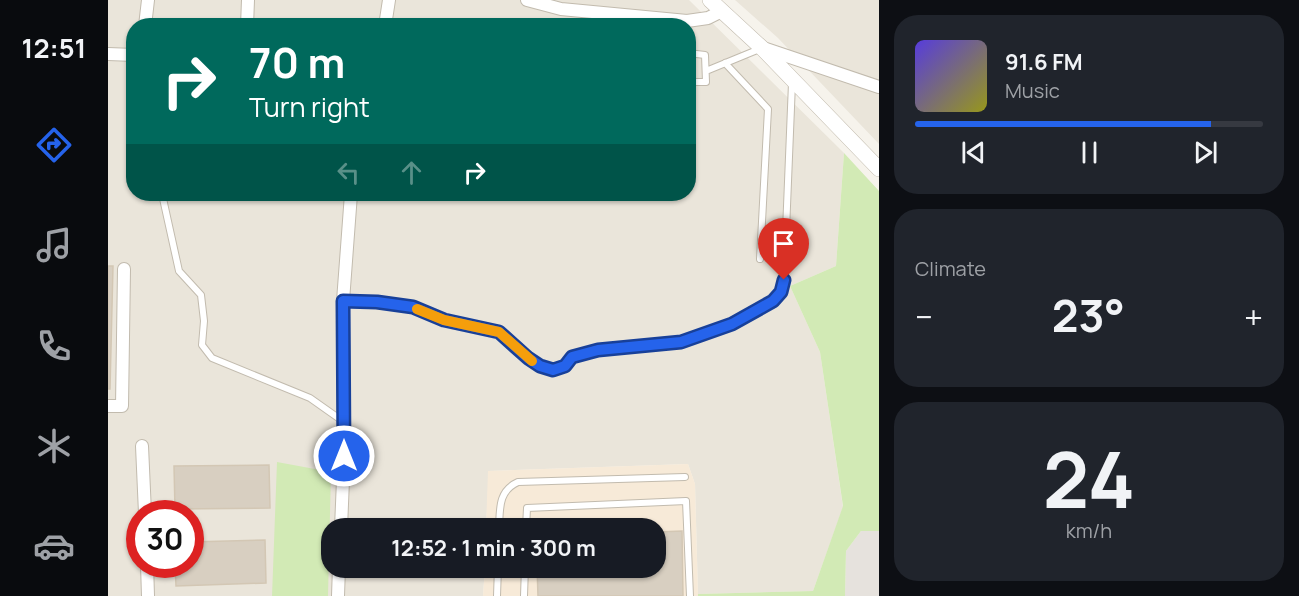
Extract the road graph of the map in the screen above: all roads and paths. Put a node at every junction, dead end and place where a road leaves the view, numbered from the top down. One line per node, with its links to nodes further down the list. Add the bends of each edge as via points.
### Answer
1 (148, 0): 7 (street)
2 (248, 0): 8 (street)
3 (389, 0): 9 (street)
4 (527, 0): 10 (street)
5 (710, 0): 6 (street)
6 (722, 11): 11 (street); 12 (street)
7 (146, 18)
8 (247, 18)
9 (386, 18)
10 (608, 18)
11 (696, 20)
12 (762, 48): 16 (lane); 18 (street); 20 (street)
13 (108, 54): 15 (street)
14 (696, 54): 17 (lane, via 705,55)
15 (126, 55)
16 (725, 63): 17 (lane); 24 (lane, via 768,110)
17 (706, 72): 19 (lane, via 706,82)
18 (792, 79): 21 (street); 26 (lane, via 784,280 773,301 732,324 681,342 598,350 572,357 565,366 553,370 528,358 499,332 444,320 413,307)
19 (696, 82)
20 (879, 87)
21 (879, 169)
22 (164, 201): 28 (lane, via 179,271 201,295 202,345 212,358 310,398)
23 (350, 201): 26 (street)
24 (760, 259)
25 (124, 269): 27 (street, via 122,406)
26 (343, 301): 28 (street)
27 (108, 406)
28 (344, 422): 32 (street)
29 (142, 446): 31 (street)
30 (685, 477): 33 (lane, via 518,482 501,498)
31 (144, 500)
32 (341, 518)
33 (500, 518)
34 (526, 518): 43 (lane, via 527,508 686,501)
35 (147, 578): 39 (street)
36 (339, 578): 40 (street)
37 (498, 578): 41 (lane)
38 (525, 578): 42 (lane)
39 (148, 596)
40 (338, 596)
41 (497, 596)
42 (524, 596)
43 (690, 596)

